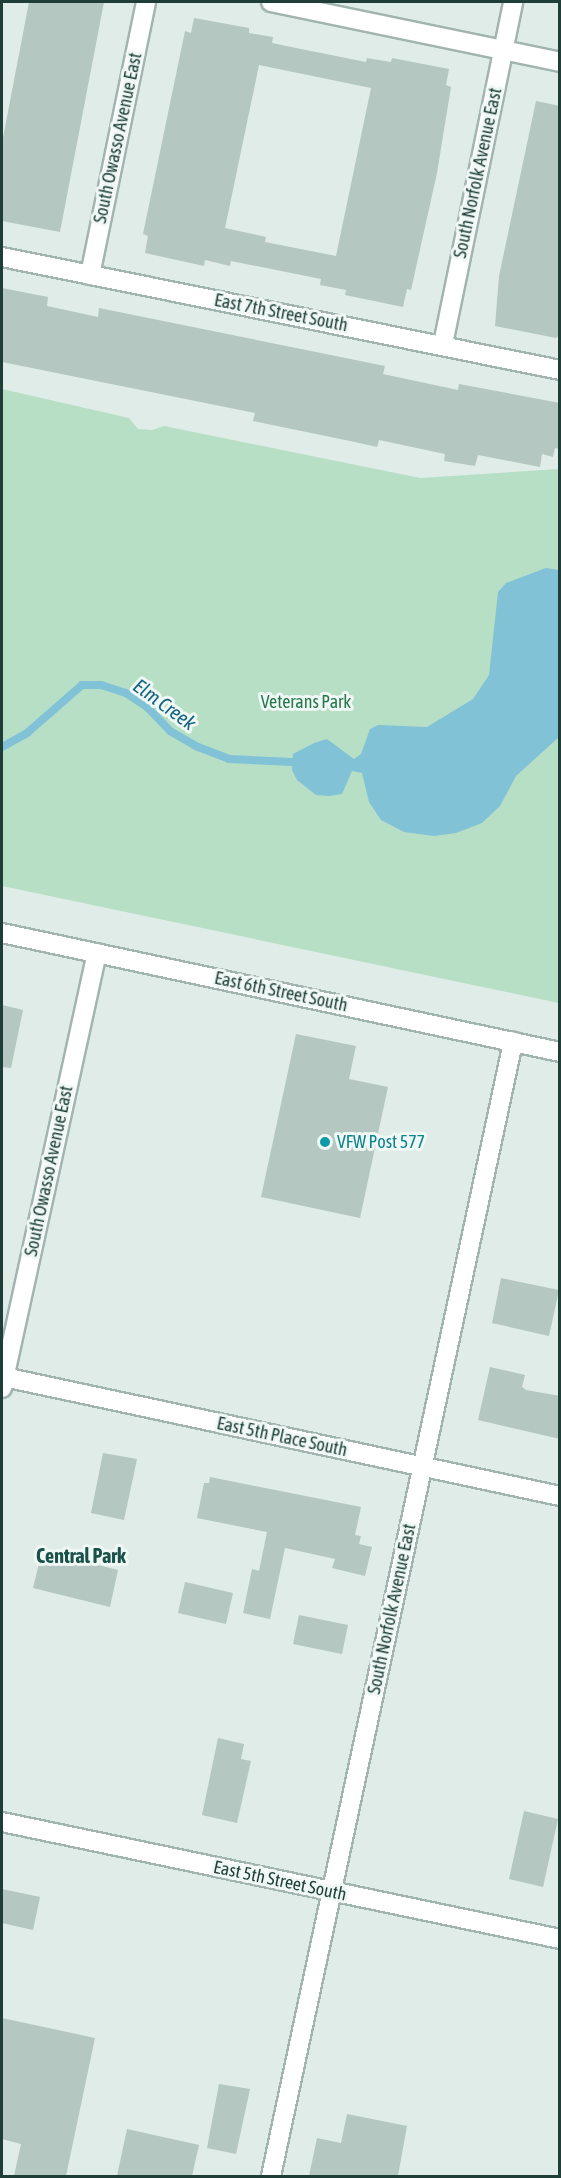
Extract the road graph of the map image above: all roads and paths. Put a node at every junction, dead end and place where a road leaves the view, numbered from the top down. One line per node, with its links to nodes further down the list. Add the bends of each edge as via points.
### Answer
1 (146, 2): 7 (street, South Owasso Avenue East)
2 (271, 2): 4 (street)
3 (513, 2): 4 (street, South Norfolk Avenue East)
4 (503, 51): 5 (street); 8 (street, South Norfolk Avenue East)
5 (560, 62)
6 (2, 257): 7 (street, East 7th Street South)
7 (90, 276): 8 (street, East 7th Street South)
8 (443, 344): 9 (street, East 7th Street South)
9 (560, 370)
10 (2, 933): 11 (street, East 6th Street South)
11 (97, 953): 12 (street, East 6th Street South); 14 (street, South Owasso Avenue East)
12 (513, 1042): 13 (street, East 6th Street South); 15 (street, South Norfolk Avenue East)
13 (560, 1052)
14 (3, 1383): 15 (street, East 5th Place South)
15 (422, 1467): 16 (street, East 5th Place South); 18 (street, South Norfolk Avenue East)
16 (560, 1496)
17 (2, 1822): 18 (street, East 5th Street South)
18 (331, 1892): 19 (street, East 5th Street South); 20 (street, South Norfolk Avenue East)
19 (560, 1939)
20 (272, 2176)

